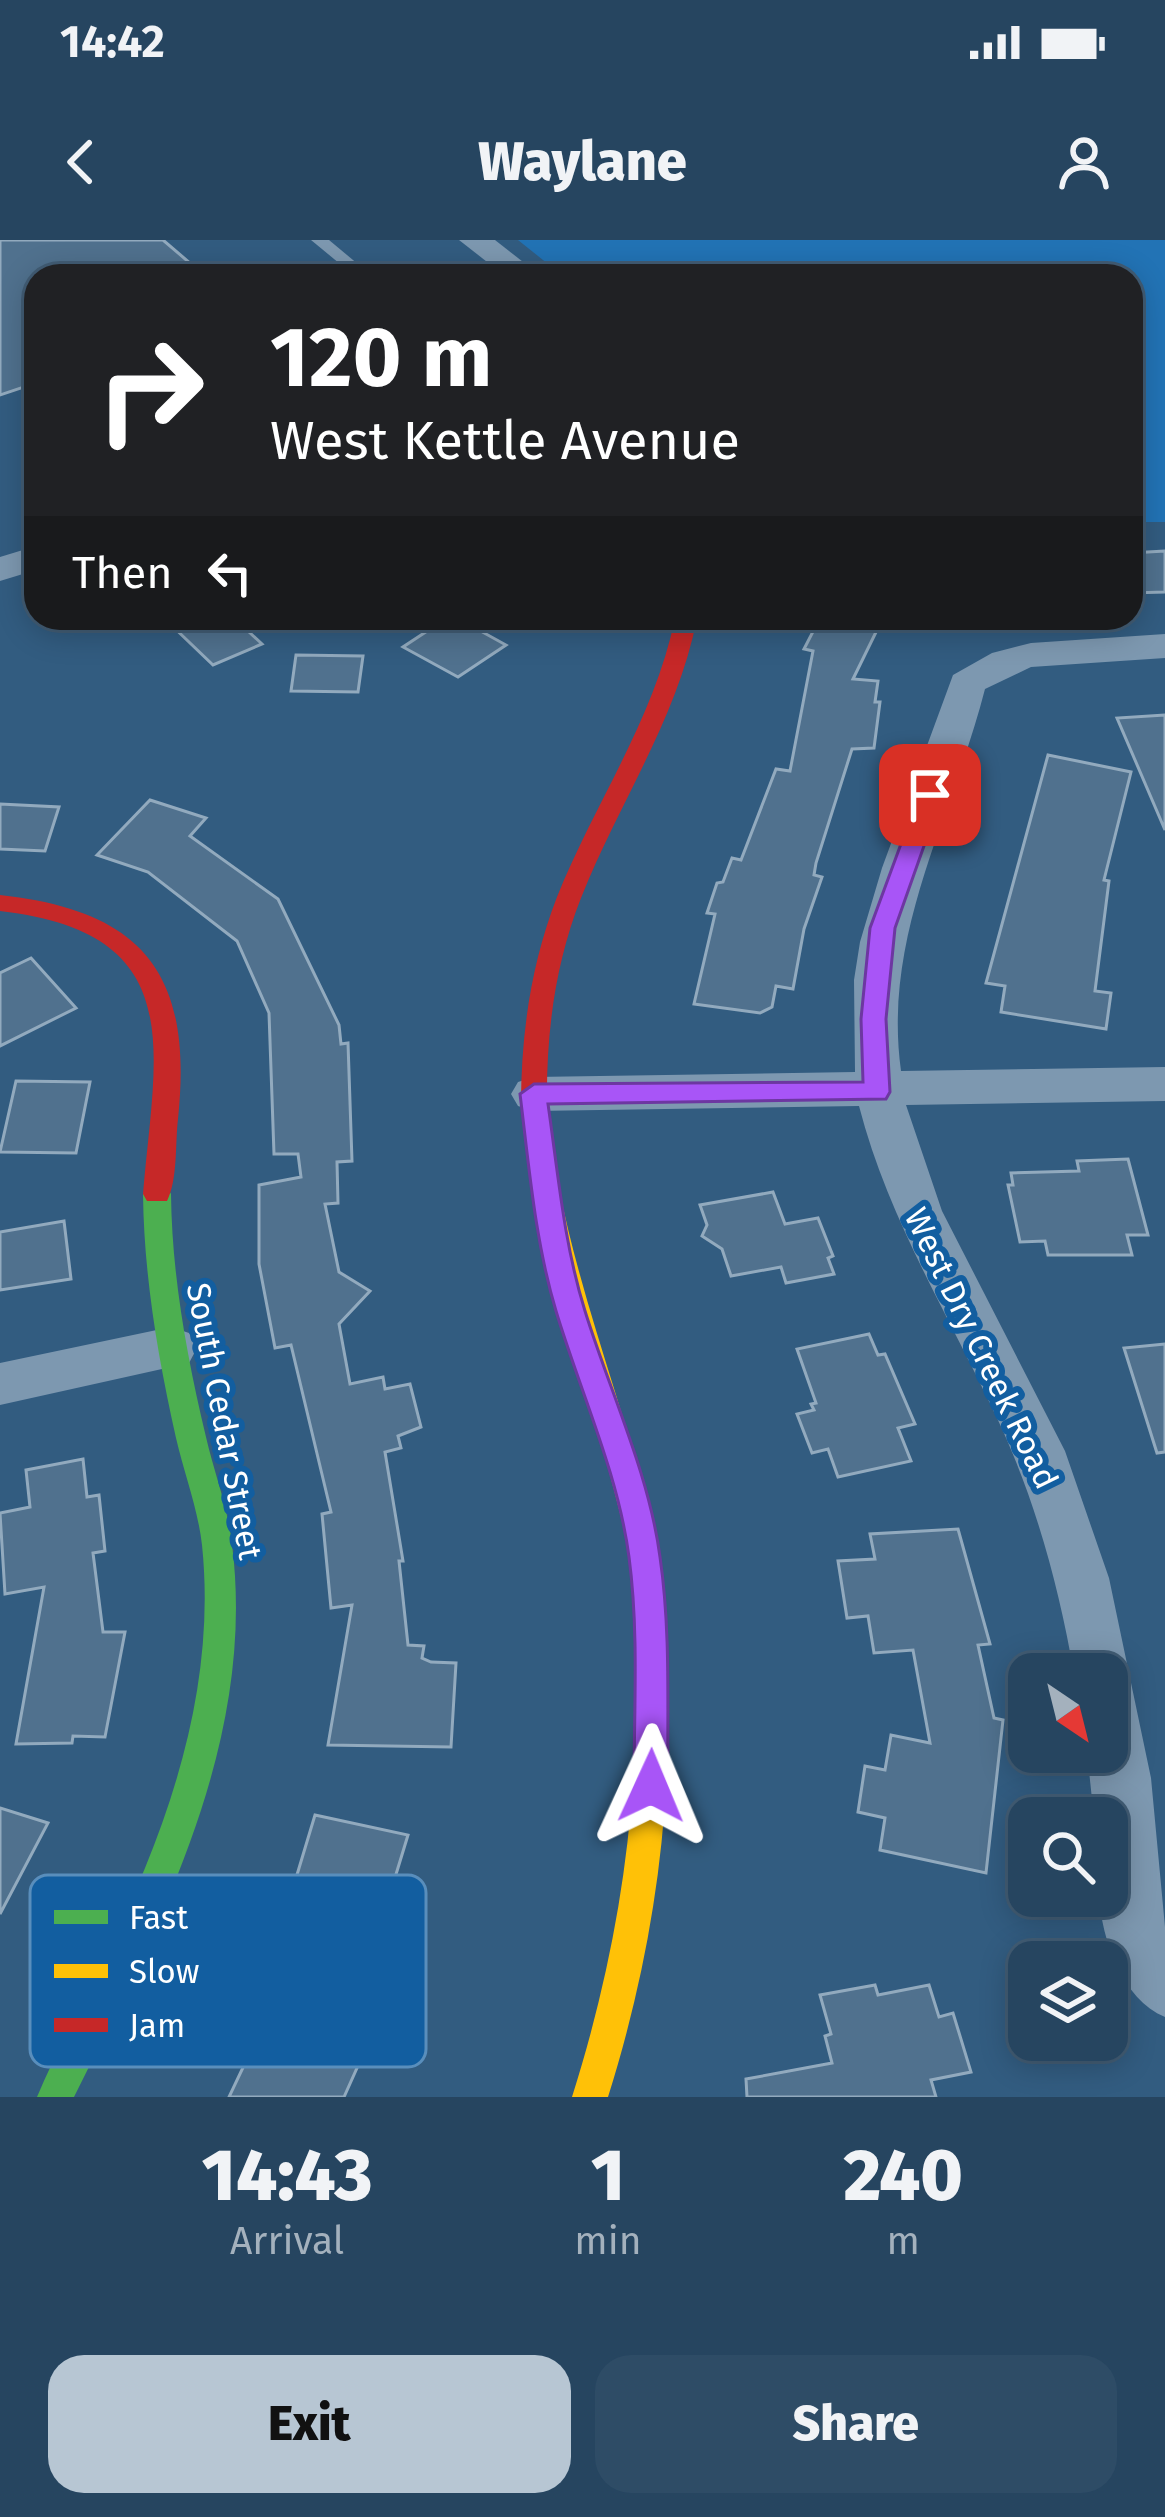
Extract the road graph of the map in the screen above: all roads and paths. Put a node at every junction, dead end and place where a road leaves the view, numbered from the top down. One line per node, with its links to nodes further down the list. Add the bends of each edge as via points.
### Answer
1 (319, 240): 3 (lane)
2 (475, 240): 4 (street)
3 (349, 264)
4 (508, 264)
5 (683, 630): 10 (street, via 669,696 563,913 543,987)
6 (1165, 646): 9 (street, West Dry Creek Road, via 1007,659 981,668 968,684 882,928)
7 (0, 903): 11 (street, South Cedar Street, via 82,921 112,938 160,990 168,1062 158,1222)
8 (1165, 1084): 9 (street)
9 (877, 1092): 10 (street); 13 (street, West Dry Creek Road, via 919,1223 1026,1422 1064,1522)
10 (534, 1094): 19 (street, via 551,1226 644,1552 651,1629 650,1832 635,1946)
11 (171, 1348): 12 (street); 15 (street, South Cedar Street, via 217,1544 220,1621 211,1704)
12 (0, 1384)
13 (1098, 1653)
14 (1120, 1773): 16 (street, via 1132,1930)
15 (162, 1875)
16 (1165, 1986)
17 (69, 2067): 18 (street, South Cedar Street)
18 (55, 2097)
19 (590, 2097)

